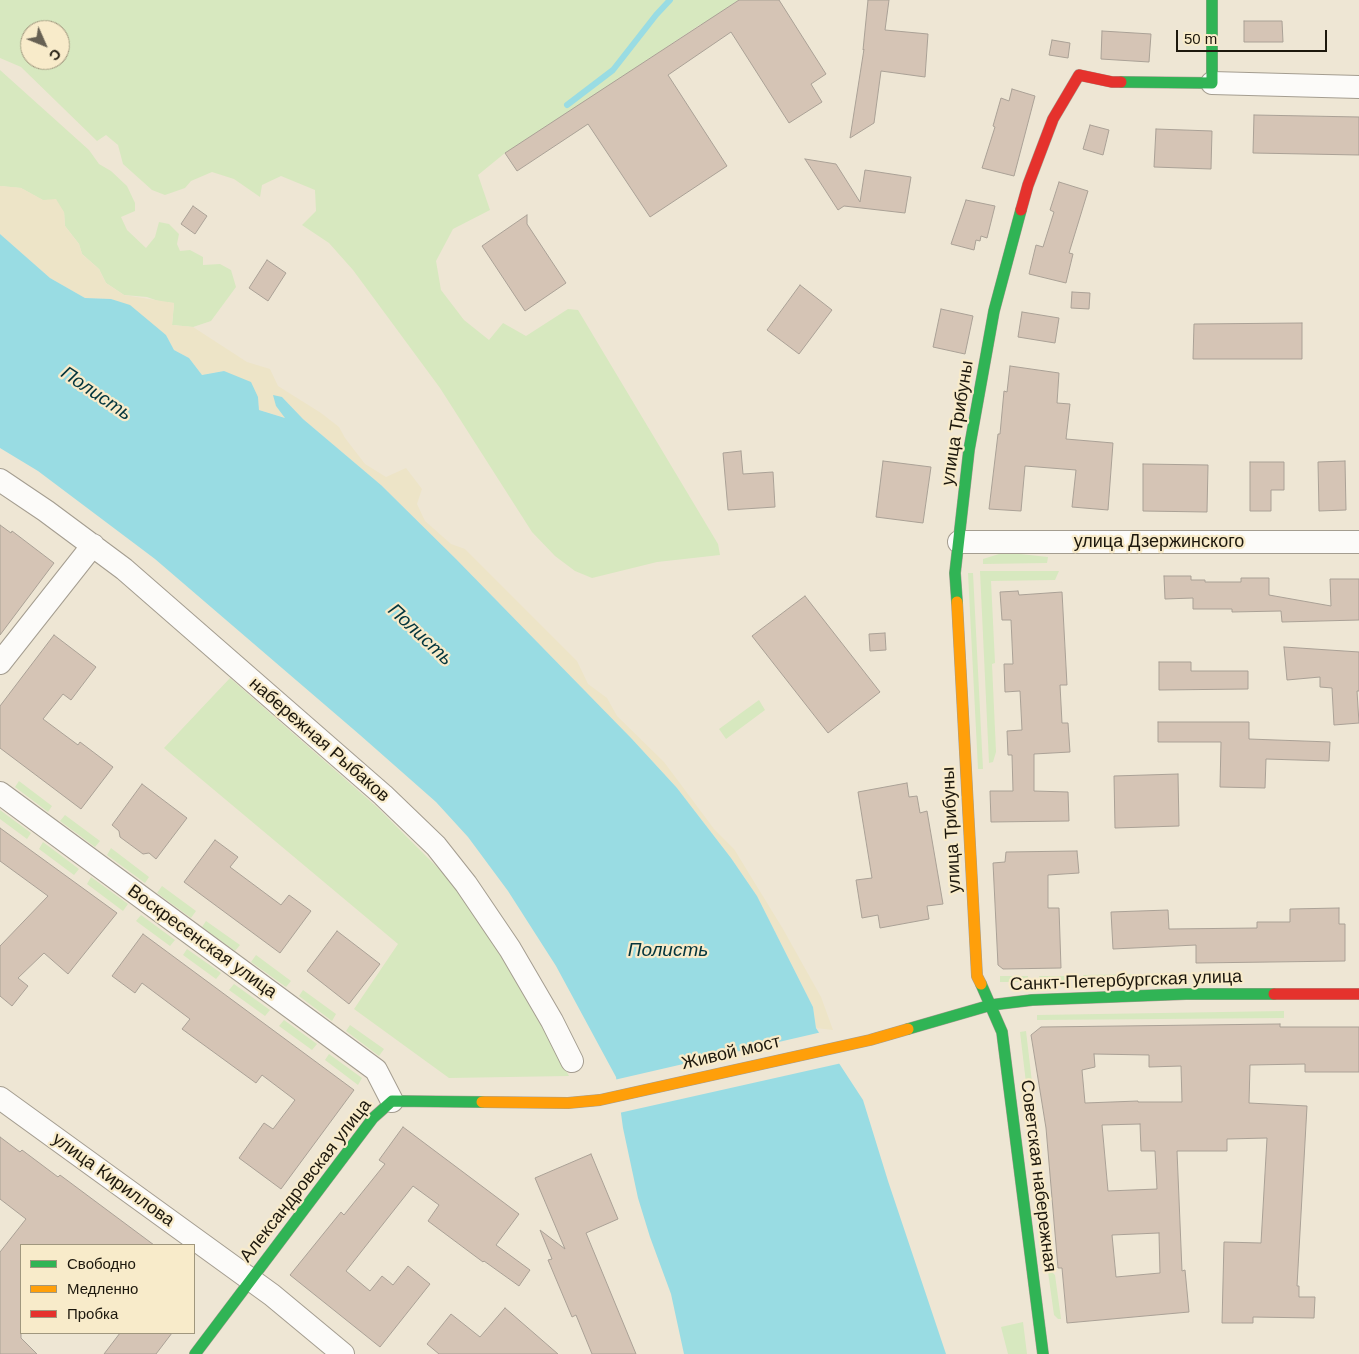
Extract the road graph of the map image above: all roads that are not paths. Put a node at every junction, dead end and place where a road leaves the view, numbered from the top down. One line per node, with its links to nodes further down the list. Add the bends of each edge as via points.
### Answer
1 (1212, 0): 2 (street)
2 (1212, 83): 3 (street); 5 (street, улица Трибуны, via 1112,82 1079,75 1053,118 1028,185 994,311 969,450)
3 (1359, 87)
4 (0, 480): 7 (street, набережная Рыбаков)
5 (959, 542): 6 (street, улица Дзержинского); 11 (street, улица Трибуны, via 956,573 977,976)
6 (1359, 542)
7 (92, 545): 8 (street); 13 (street, набережная Рыбаков, via 124,569 436,846 510,949)
8 (0, 664)
9 (0, 793): 16 (street, Воскресенская улица, via 376,1070)
10 (1359, 994): 11 (street, Санкт-Петербургская улица, via 1186,994 1032,1000)
11 (990, 1005): 12 (street, Санкт-Петербургская улица); 20 (street, Советская набережная, via 1002,1032)
12 (870, 1040): 15 (street, Живой мост)
13 (572, 1061)
14 (0, 1098): 17 (street, улица Кириллова)
15 (600, 1100): 16 (street, Александровская улица, via 568,1103)
16 (392, 1101): 17 (street, Александровская улица, via 373,1118)
17 (251, 1280): 18 (street, Александровская улица); 19 (street, улица Кириллова)
18 (195, 1354)
19 (343, 1354)
20 (1043, 1354)

